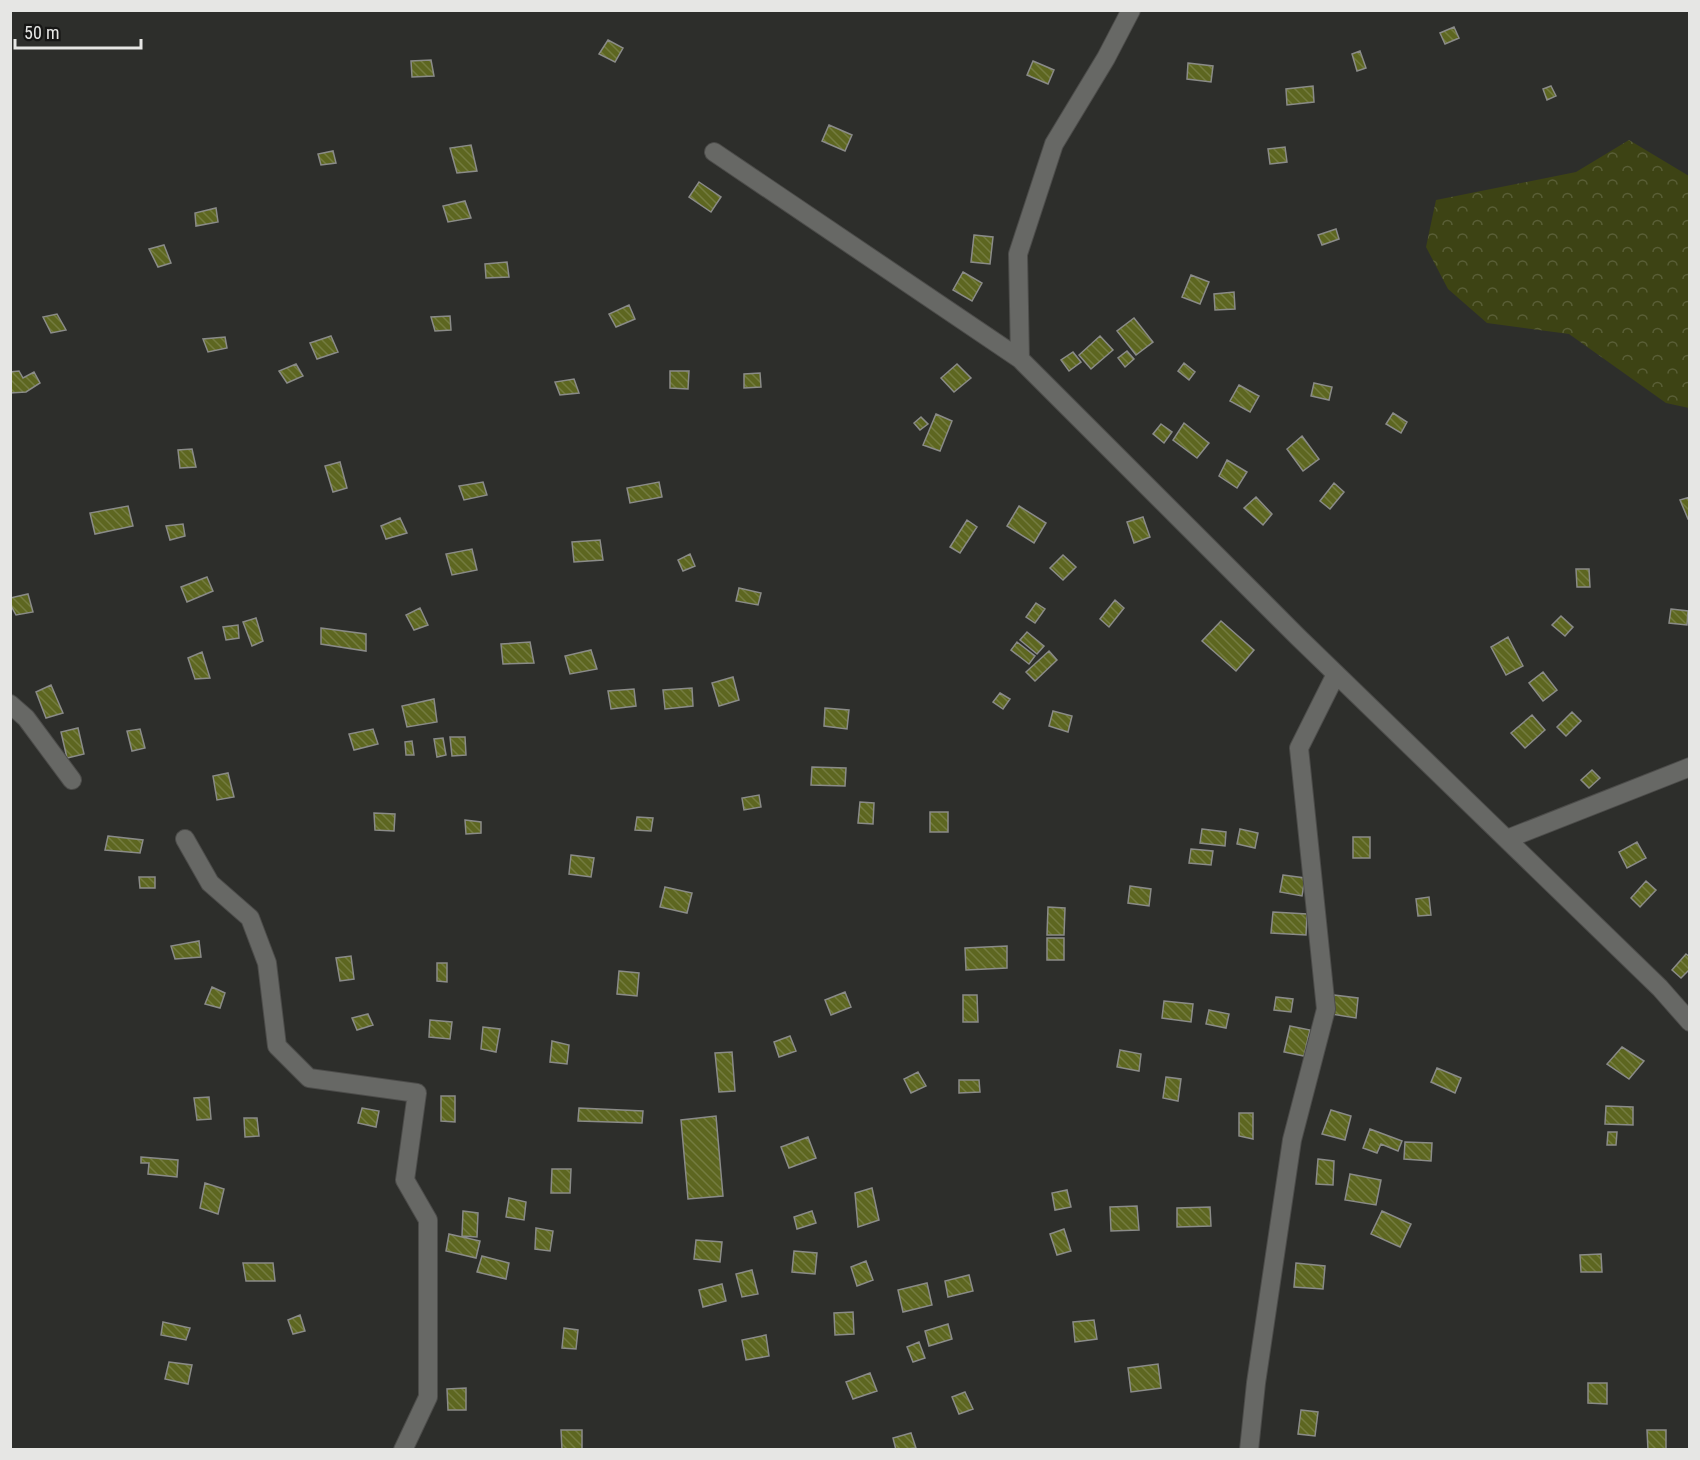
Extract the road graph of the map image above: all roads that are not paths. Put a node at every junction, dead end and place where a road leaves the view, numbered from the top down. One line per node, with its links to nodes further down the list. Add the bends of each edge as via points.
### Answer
1 (1131, 10): 3 (street, via 1054,144 1018,254)
2 (714, 152): 3 (street)
3 (1020, 359): 4 (street)
4 (1336, 674): 9 (street); 12 (street, via 1299,748 1326,1009 1292,1140)
5 (10, 704): 7 (street, via 26,718)
6 (1689, 767): 9 (street)
7 (72, 780)
8 (185, 839): 11 (street, via 210,883 250,918 267,963 277,1046 309,1078 417,1093 405,1180 428,1220 428,1397)
9 (1507, 839): 10 (street, via 1660,988)
10 (1689, 1022)
11 (403, 1449)
12 (1249, 1449)

